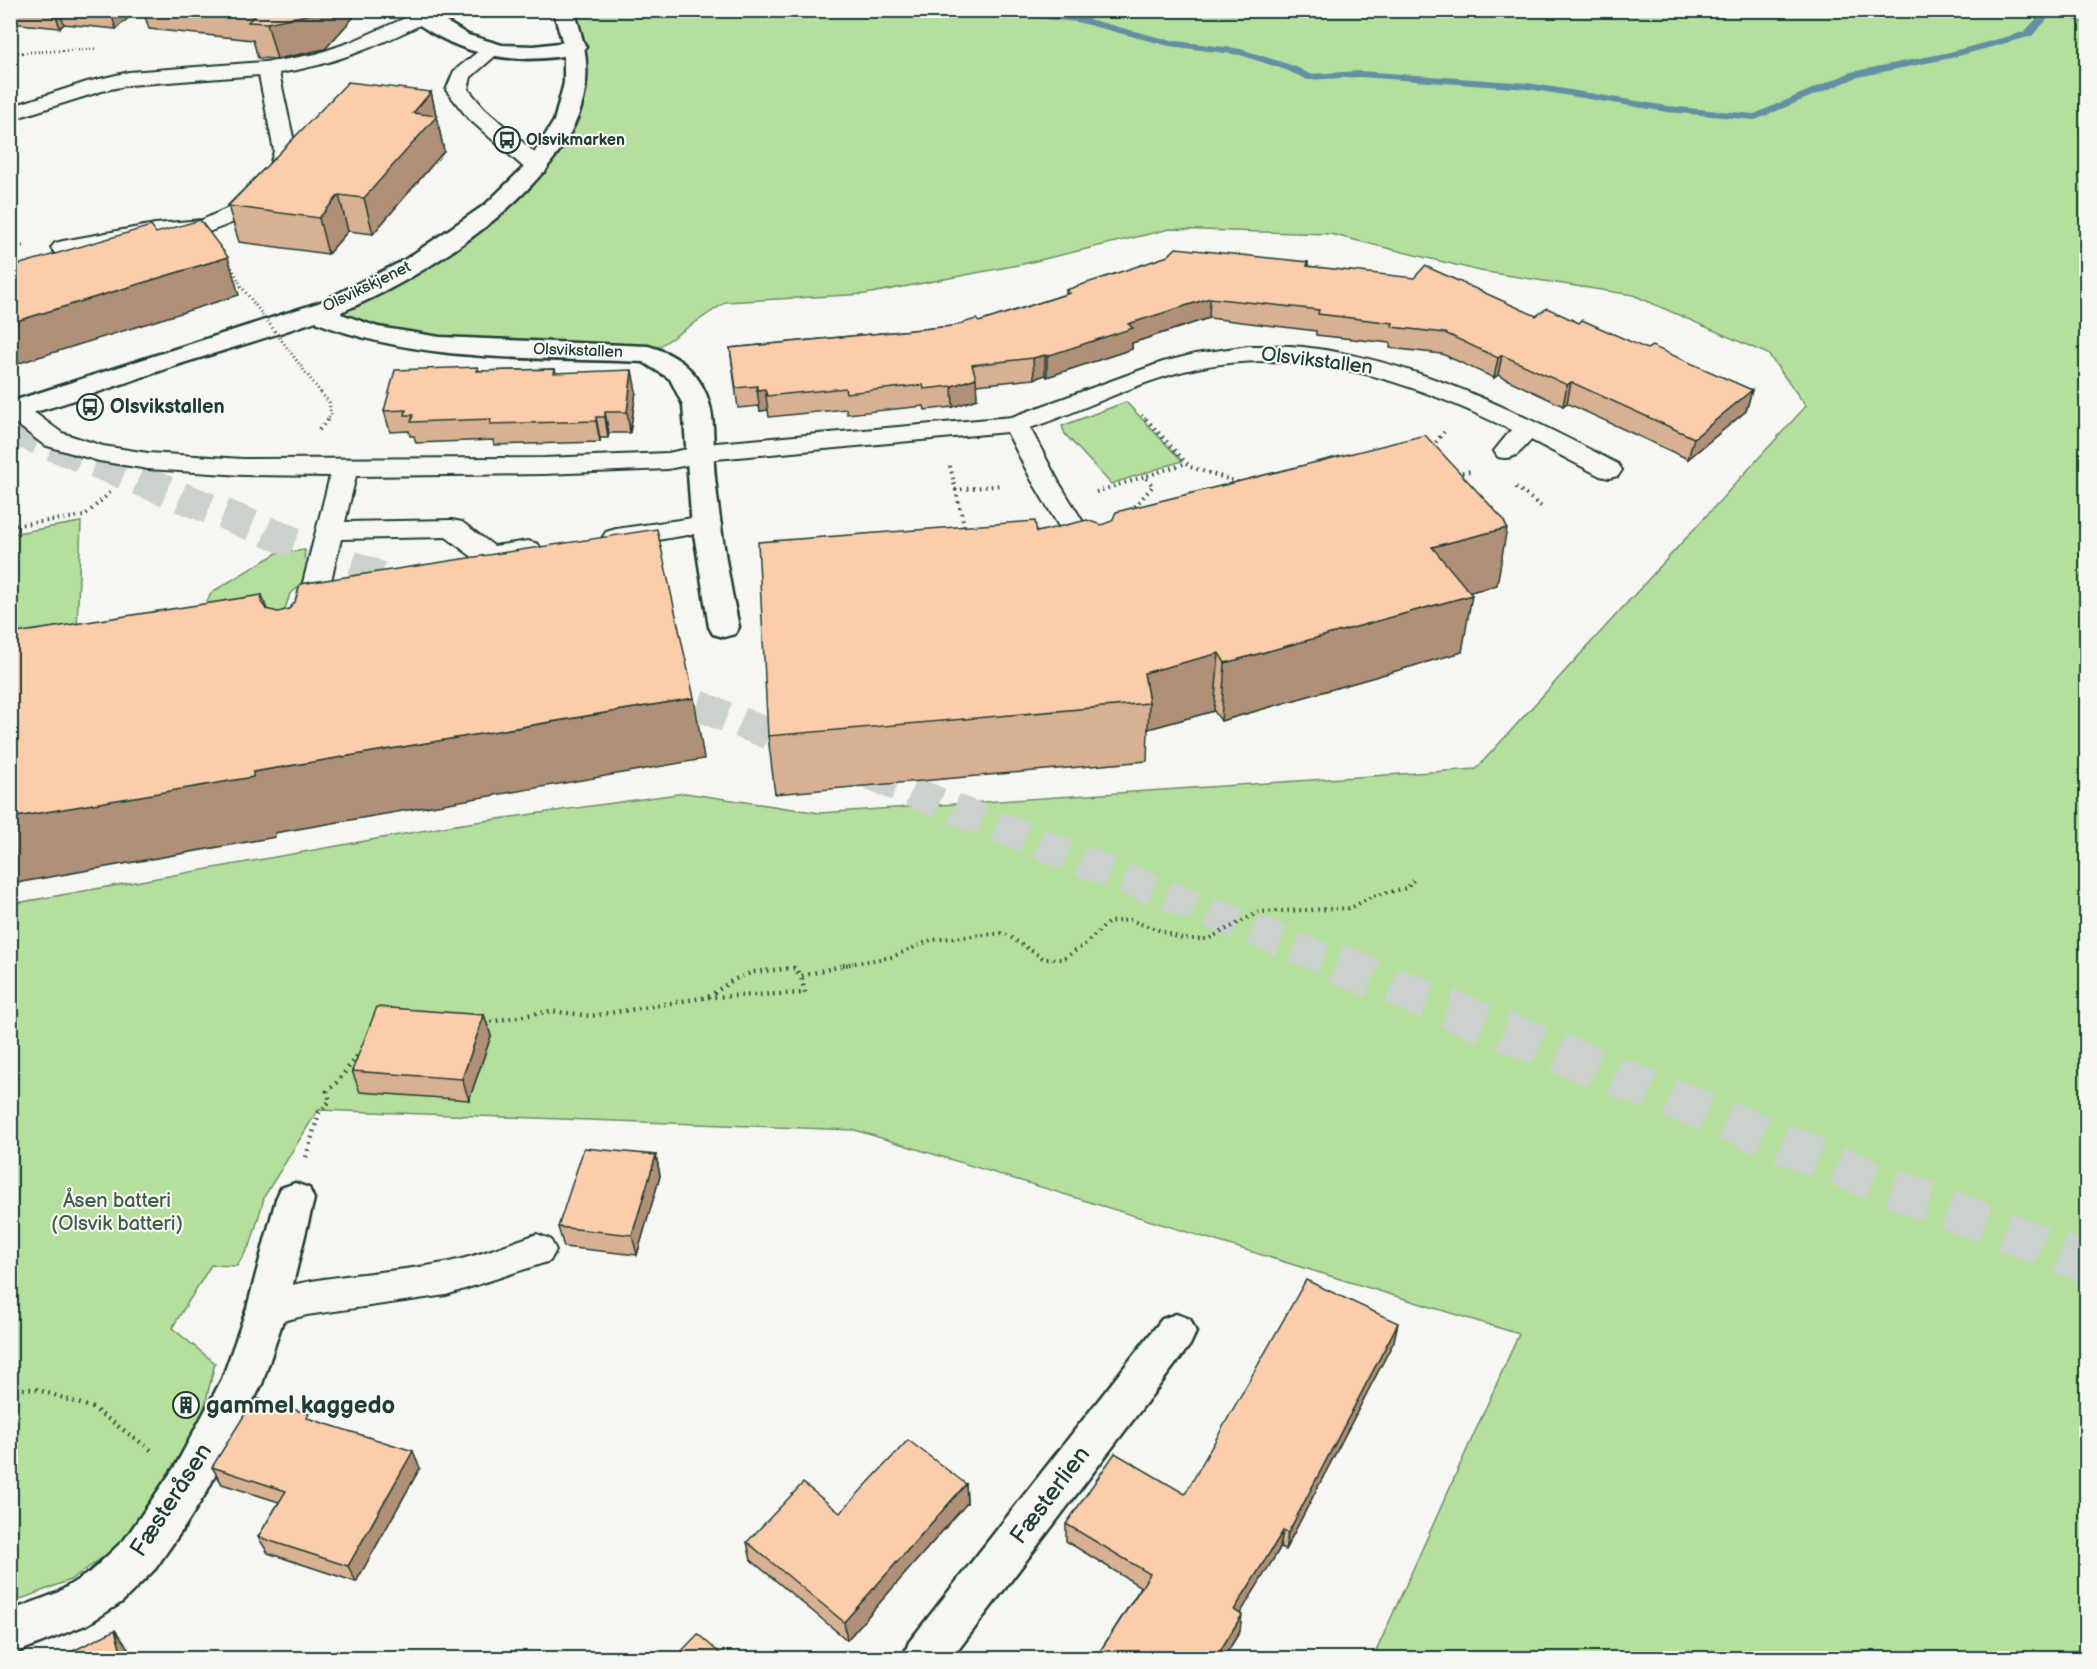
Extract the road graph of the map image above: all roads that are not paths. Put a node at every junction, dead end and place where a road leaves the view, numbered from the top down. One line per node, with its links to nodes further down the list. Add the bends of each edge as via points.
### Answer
1 (563, 10): 3 (street, Olsvikskjenet)
2 (417, 14): 4 (street); 5 (lane, via 400,28 327,56)
3 (575, 47): 4 (street, via 542,52); 7 (street, Olsvikskjenet, via 575,83 565,122)
4 (492, 50): 7 (lane, via 461,75 457,90 476,113)
5 (268, 68): 6 (lane, via 116,81); 8 (lane, via 285,151 280,166 234,214 206,226)
6 (10, 114)
7 (537, 167): 9 (street, Olsvikskjenet, via 494,208 412,266)
8 (63, 248)
9 (330, 307): 10 (street, Olsvikskjenet); 14 (street, Olsvikstallen, via 327,318 357,331 395,339 648,354 669,363 688,384 698,411)
10 (13, 410): 15 (lane, Olsvikstallen, via 53,439 99,453 148,461 271,469)
11 (1015, 424): 12 (lane, Olsvikstallen, via 1194,361 1259,352 1373,367 1468,400); 14 (lane, Olsvikstallen); 21 (lane)
12 (1528, 427): 13 (lane); 16 (lane, Olsvikstallen)
13 (1507, 451)
14 (701, 455): 15 (lane, Olsvikstallen, via 657,462); 17 (street, Olsvikstallen)
15 (345, 468): 18 (lane)
16 (1609, 470)
17 (707, 524): 19 (lane); 22 (street, Olsvikstallen)
18 (328, 531): 20 (lane, via 452,528 480,563); 23 (lane)
19 (592, 541)
20 (558, 546)
21 (1099, 571)
22 (724, 627)
23 (301, 647)
24 (295, 1199): 26 (street, Fæsteråsen)
25 (537, 1250): 26 (lane, via 446,1279)
26 (267, 1308): 28 (street, Fæsteråsen, via 241,1384 190,1479 140,1554 106,1587 72,1609)
27 (1176, 1332): 29 (street, Fæsterlien)
28 (10, 1633)
29 (925, 1659)

